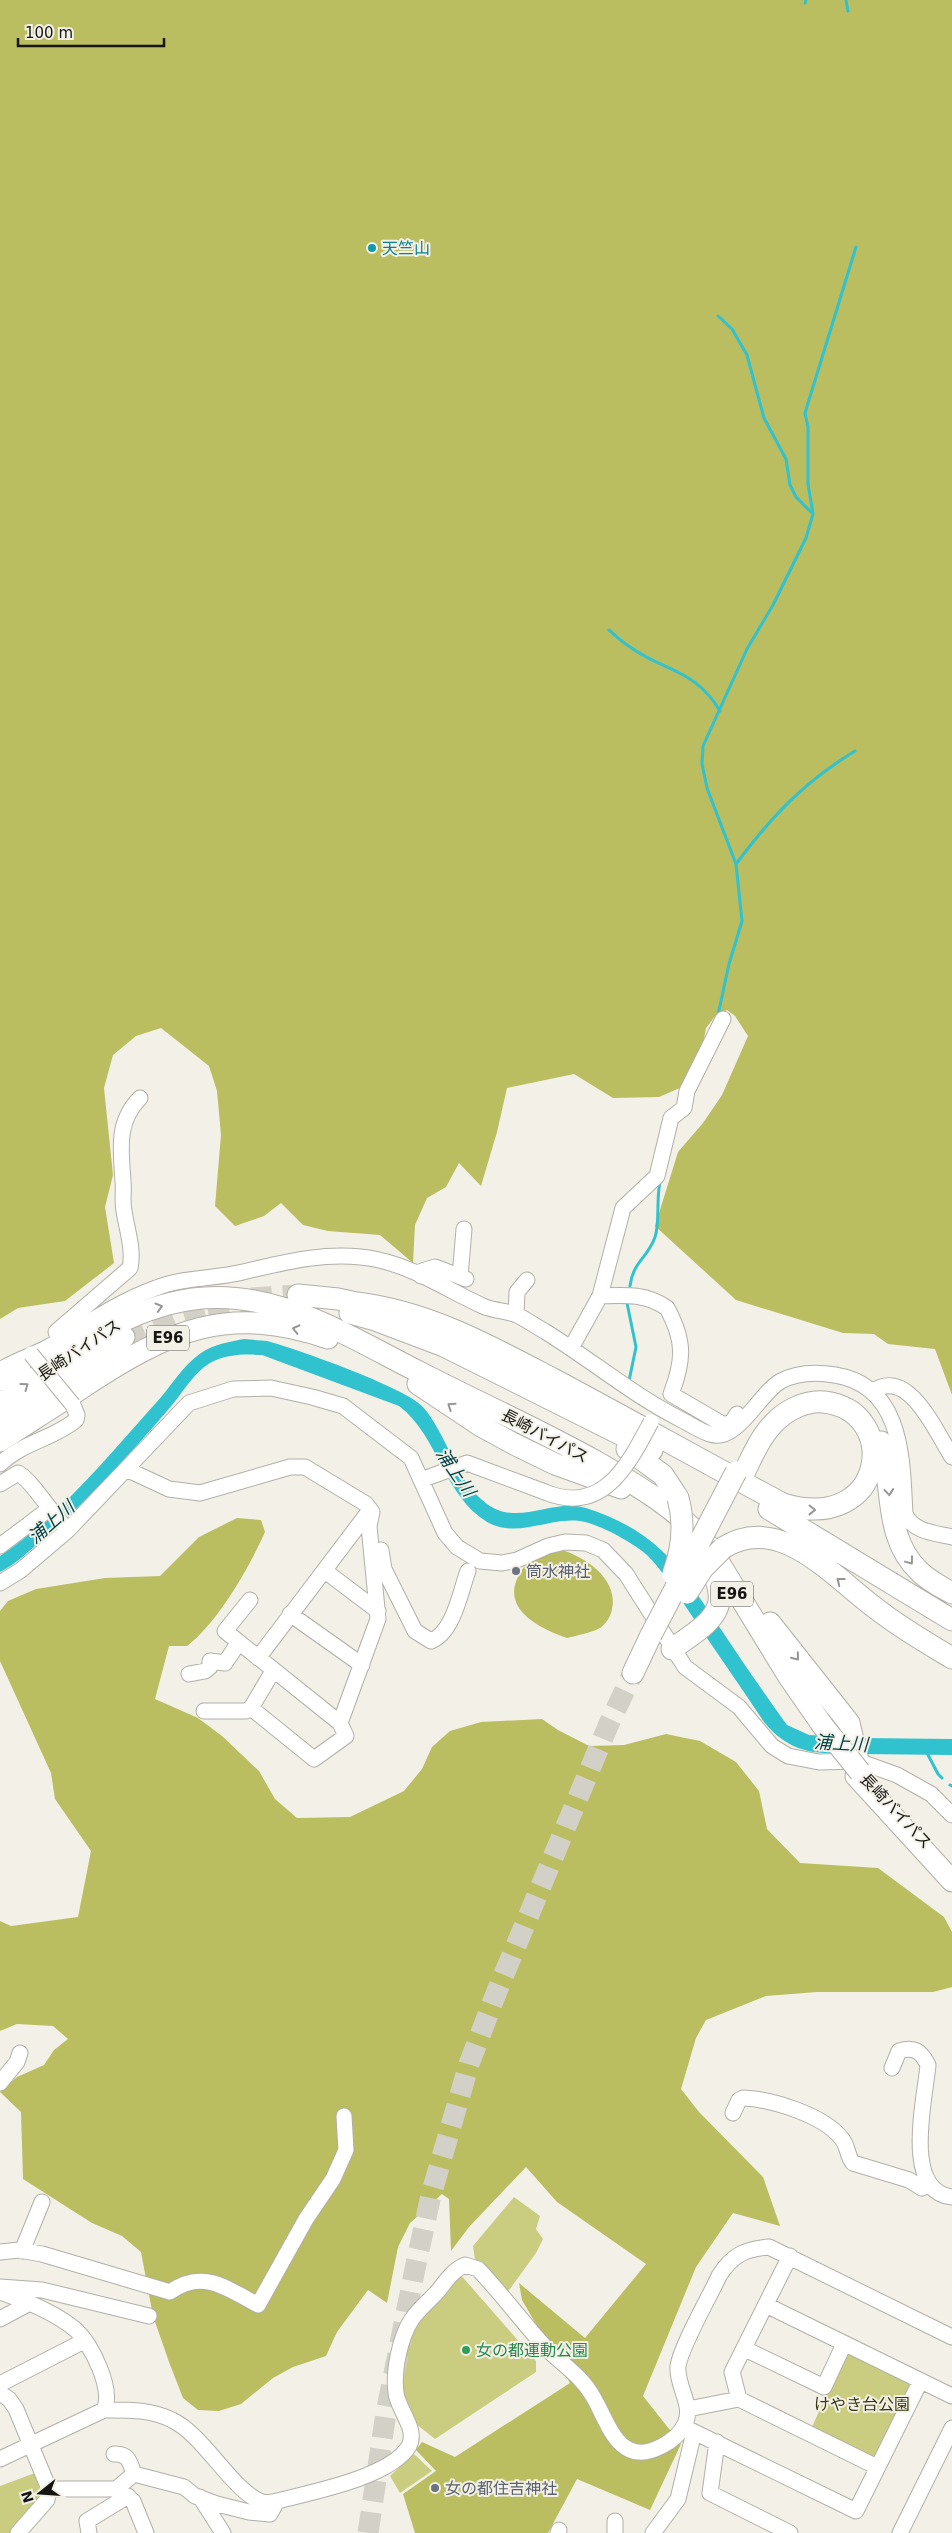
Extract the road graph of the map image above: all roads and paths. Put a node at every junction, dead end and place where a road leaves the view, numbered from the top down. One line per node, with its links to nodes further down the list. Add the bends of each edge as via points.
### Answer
1 (723, 1019): 7 (street, via 686,1091 684,1108 671,1118 657,1176 623,1208)
2 (140, 1098): 15 (street, via 123,1122 121,1141 123,1208 132,1258 130,1268)
3 (464, 1229): 4 (street, via 463,1278 435,1267 422,1271)
4 (421, 1276): 10 (street, via 489,1309); 15 (street, via 398,1265 357,1256 297,1258 242,1272 159,1286 111,1307 47,1348)
5 (526, 1280): 10 (street, via 517,1292)
6 (298, 1295): 8 (highway)
7 (600, 1296): 14 (street); 19 (street, via 631,1294 667,1308 682,1354 680,1371 671,1394 724,1425 732,1422 744,1406)
8 (357, 1303): 27 (highway, one-way to 27, via 402,1310 464,1334 795,1508 828,1509 849,1501 863,1487 873,1466 873,1452 866,1430 853,1414 829,1403 812,1402 789,1411 773,1424); 44 (highway, via 438,1332 600,1415 751,1498)
9 (316, 1308): 12 (highway, via 354,1314)
10 (516, 1314): 14 (street)
11 (209, 1317): 23 (highway, 長崎バイパス / E96, via 173,1327 124,1350)
12 (397, 1328): 45 (highway, via 502,1373 666,1457 748,1502); 46 (highway, bridge, via 639,1456 663,1475 678,1498 682,1520 679,1552)
13 (124, 1337): 22 (highway, 長崎バイパス / E96)
14 (571, 1348): 21 (street)
15 (31, 1354): 16 (street); 17 (street, via 28,1362); 25 (street, bridge, via 72,1405 76,1420 68,1427 13,1451)
16 (0, 1370)
17 (0, 1383)
18 (872, 1392): 19 (street, via 840,1376 815,1372 783,1380); 24 (street, via 886,1385 897,1386 907,1392 916,1400); 34 (street, via 885,1407 900,1442 907,1520 924,1530)
19 (760, 1398): 21 (street, via 737,1427 728,1434 715,1436)
20 (0, 1404): 38 (highway, 長崎バイパス / E96, one-way to 38, via 98,1333 139,1313 204,1298 266,1303 323,1322 362,1341 565,1444 652,1493 697,1532)
21 (657, 1407): 28 (street, bridge, via 626,1468 604,1488 589,1496 559,1498 482,1467 462,1464)
22 (0, 1424)
23 (0, 1440): 32 (highway, 長崎バイパス / E96, one-way to 23, via 636,1495 555,1464 516,1445 359,1351 312,1332 262,1323 197,1328 150,1346)
24 (952, 1457)
25 (0, 1464)
26 (126, 1469): 28 (street, via 189,1403 233,1389 271,1388 343,1406 411,1458); 31 (street, via 168,1489 200,1493 290,1467 305,1467 366,1504); 33 (street)
27 (739, 1474): 40 (highway, one-way to 40, via 758,1432 781,1404 796,1396 821,1392 849,1399 870,1417 879,1434 892,1517 903,1550 920,1572); 46 (highway, bridge)
28 (427, 1478): 46 (street, via 445,1533 457,1547 480,1561 502,1563 517,1560 565,1542 586,1543 603,1550 626,1574)
29 (0, 1484): 30 (street, via 18,1473 25,1476)
30 (48, 1509): 33 (street); 35 (street)
31 (371, 1511): 36 (street); 37 (street, via 377,1522 384,1569 415,1631 427,1640 439,1637 446,1628); 42 (street, via 369,1526)
32 (668, 1517): 46 (highway, via 703,1558 714,1575 720,1594 710,1622 692,1635); 57 (highway, 長崎バイパス / E96, via 707,1556 784,1680)
33 (66, 1527): 39 (street, via 21,1570)
34 (952, 1537)
35 (0, 1546)
36 (324, 1571): 42 (street); 43 (street)
37 (468, 1572)
38 (731, 1579): 57 (highway, 長崎バイパス / E96); 58 (highway, one-way to 58, via 843,1715 853,1732)
39 (0, 1584)
40 (952, 1593)
41 (250, 1600): 47 (street, via 225,1631)
42 (378, 1611): 50 (street)
43 (290, 1614): 48 (street); 50 (street)
44 (952, 1620)
45 (952, 1630)
46 (660, 1641): 49 (highway, one-way to 46, bridge, via 878,1611 816,1561 783,1542 767,1537 736,1541 723,1548 702,1568); 53 (highway); 58 (street, via 685,1667 738,1707 772,1746 788,1756)
47 (239, 1642): 48 (street); 52 (street, via 225,1663 210,1661 210,1667 205,1671)
48 (258, 1658): 51 (street)
49 (952, 1658)
50 (362, 1666): 56 (street)
51 (273, 1671): 54 (street); 56 (street)
52 (189, 1674)
53 (635, 1675)
54 (251, 1708): 55 (street, via 246,1711); 56 (street, via 314,1759 346,1736)
55 (204, 1712)
56 (340, 1723)
57 (821, 1728): 58 (highway, 長崎バイパス / E96)
58 (857, 1766): 59 (street, via 897,1775 932,1794); 60 (highway, 長崎バイパス / E96); 61 (highway, 長崎バイパス / E96)
59 (952, 1815)
60 (952, 1870)
61 (952, 1881)
62 (20, 2054): 64 (street, via 10,2073)
63 (892, 2068): 67 (street, via 899,2051 909,2048 923,2056 928,2065 920,2146)
64 (0, 2083)
65 (733, 2113): 67 (street, via 743,2098 801,2112 838,2134 853,2163 909,2180 922,2188)
66 (344, 2116): 70 (street, via 346,2150 333,2179 306,2219 258,2305 220,2284 205,2280 192,2280 170,2292)
67 (928, 2184): 68 (street, via 936,2193)
68 (952, 2197)
69 (42, 2202): 70 (street)
70 (22, 2250): 71 (street)
71 (0, 2252)
72 (790, 2256): 76 (street); 79 (street); 88 (street, via 769,2247 753,2248 737,2254 727,2263 678,2363 679,2381)
73 (0, 2286): 77 (street, via 42,2290)
74 (0, 2292): 75 (street)
75 (28, 2304): 78 (street); 80 (street, via 77,2331)
76 (766, 2305): 81 (street); 82 (street)
77 (149, 2316)
78 (0, 2318)
79 (952, 2336)
80 (84, 2341): 84 (street); 89 (street, via 106,2382)
81 (844, 2344): 82 (street, via 824,2387); 83 (street)
82 (745, 2348): 87 (street, via 732,2372)
83 (920, 2382): 86 (street); 96 (street)
84 (0, 2384)
85 (0, 2392): 93 (street, via 16,2409)
86 (952, 2396)
87 (739, 2399): 88 (street); 96 (street)
88 (688, 2409): 91 (street)
89 (104, 2410): 93 (street); 101 (street, via 134,2409 172,2420 201,2444 251,2496 264,2502)
90 (952, 2428): 108 (street)
91 (689, 2429): 92 (street); 101 (street, via 651,2450 638,2452 625,2447 618,2441 580,2378 548,2349 478,2268 466,2265 451,2275 412,2318 400,2351 396,2391 400,2410 412,2433 409,2446 395,2462 371,2474); 107 (street, via 678,2499)
92 (717, 2442): 96 (street, via 856,2511); 103 (street, via 710,2493)
93 (32, 2444): 95 (street); 98 (street)
94 (114, 2454): 97 (street, via 128,2457)
95 (0, 2460)
96 (877, 2467)
97 (134, 2474): 99 (street); 100 (street, via 184,2487)
98 (49, 2489): 99 (street); 102 (street, via 47,2500)
99 (122, 2492): 104 (street, via 87,2521); 105 (street, via 136,2506)
100 (200, 2497): 101 (street, via 266,2515 273,2511); 106 (street)
101 (278, 2501)
102 (28, 2530)
103 (785, 2532)
104 (89, 2533)
105 (146, 2533)
106 (223, 2533)
107 (654, 2533)
108 (900, 2533)

